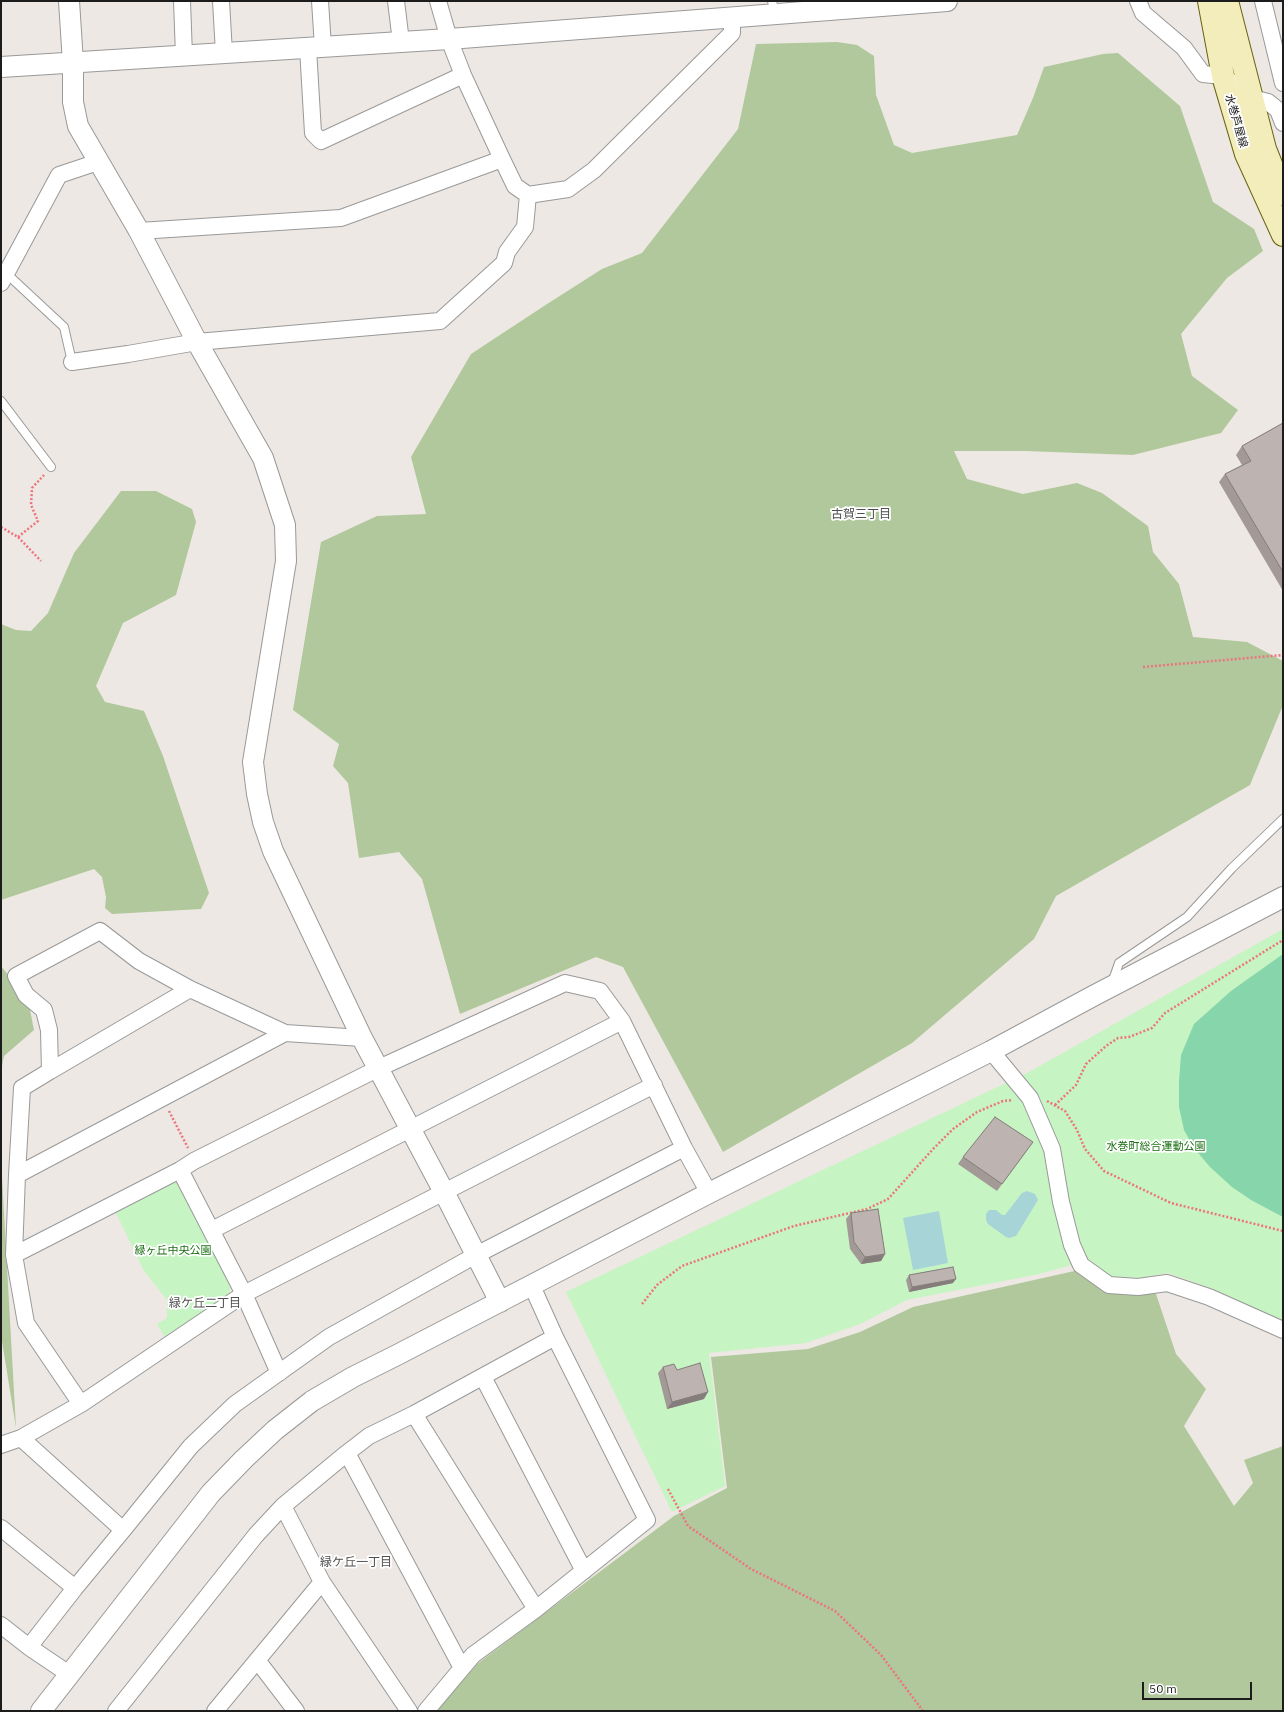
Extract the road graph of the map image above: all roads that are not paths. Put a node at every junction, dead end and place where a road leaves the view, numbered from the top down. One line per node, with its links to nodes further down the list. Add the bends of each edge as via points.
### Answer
1 (69, 1): 20 (street)
2 (182, 1): 19 (street)
3 (221, 1): 18 (street)
4 (320, 1): 17 (street)
5 (396, 1): 15 (street)
6 (438, 1): 14 (street)
7 (947, 1): 12 (street)
8 (1138, 1): 23 (street, via 1143,13 1184,48 1203,74)
9 (1209, 1): 23 (main road, 水巻芦屋線)
10 (1227, 1): 25 (main road, 水巻芦屋線)
11 (1263, 1): 16 (street)
12 (774, 7): 13 (street)
13 (732, 17): 14 (street); 30 (street, via 732,33 594,170 568,189)
14 (449, 39): 15 (street); 22 (street)
15 (401, 42): 17 (street)
16 (1279, 44): 24 (street)
17 (316, 47): 18 (street); 22 (street, via 313,133 321,141)
18 (224, 53): 19 (street)
19 (184, 56): 20 (street)
20 (73, 63): 21 (street); 28 (street, via 73,102 78,126)
21 (1, 67)
22 (463, 75): 27 (street)
23 (1223, 76): 25 (street); 32 (main road, 水巻芦屋線, via 1246,154)
24 (1283, 83)
25 (1252, 98): 26 (street, via 1268,102 1278,110); 29 (main road, 水巻芦屋線, via 1265,149)
26 (1283, 122)
27 (502, 159): 30 (street, via 515,186); 31 (street, via 341,218)
28 (98, 162): 31 (street); 33 (street, via 59,175)
29 (1283, 194)
30 (528, 195): 34 (street, via 525,227 507,252 504,263 440,321)
31 (139, 231): 34 (street)
32 (1283, 235)
33 (4, 279): 35 (lane, via 64,326)
34 (197, 342): 35 (street); 44 (street, via 263,458 285,525 286,561 253,762 263,822 273,851)
35 (72, 362)
36 (1, 400): 37 (lane)
37 (52, 467)
38 (1283, 819): 41 (lane, via 1232,868 1187,917 1119,963 1110,986)
39 (1283, 897): 41 (street)
40 (190, 989): 43 (street); 47 (street); 47 (street, via 139,961 100,931 16,976 26,994 44,1010 49,1030)
41 (1095, 995): 45 (street)
42 (622, 1021): 46 (street, via 600,991 566,984); 48 (street); 49 (street)
43 (285, 1033): 44 (street); 52 (street)
44 (362, 1038): 46 (street)
45 (991, 1051): 54 (street); 61 (street, via 1030,1098 1052,1148 1061,1202 1072,1245 1081,1265 1110,1285 1138,1287 1167,1283 1209,1297)
46 (379, 1068): 49 (street); 51 (street)
47 (50, 1071): 52 (street, via 22,1088)
48 (654, 1085): 50 (street); 53 (street)
49 (410, 1130): 53 (street); 55 (street)
50 (684, 1148): 54 (street); 57 (street)
51 (180, 1170): 55 (street); 56 (street)
52 (17, 1175): 56 (street)
53 (444, 1192): 57 (street); 59 (street)
54 (710, 1193): 58 (street)
55 (212, 1230): 59 (street)
56 (14, 1255): 65 (street, via 26,1323)
57 (476, 1255): 60 (street); 63 (street, via 329,1337)
58 (532, 1286): 60 (street); 62 (street)
59 (244, 1294): 63 (street); 65 (street)
60 (500, 1302): 81 (street, via 353,1377 312,1401 275,1430 211,1493)
61 (1283, 1330)
62 (555, 1337): 64 (street); 73 (street, via 648,1520)
63 (279, 1373): 72 (street, via 236,1404 191,1446)
64 (483, 1377): 66 (street); 73 (street)
65 (82, 1404): 67 (street)
66 (414, 1414): 69 (street, via 369,1436); 76 (street)
67 (22, 1438): 68 (street); 72 (street)
68 (1, 1445)
69 (347, 1453): 70 (street); 80 (street)
70 (283, 1506): 74 (street); 83 (street, via 256,1535)
71 (1, 1528): 75 (street)
72 (123, 1530): 75 (street)
73 (584, 1571): 76 (street)
74 (322, 1582): 79 (street); 86 (street)
75 (74, 1588): 78 (street)
76 (536, 1609): 80 (street, via 473,1655)
77 (1, 1625): 78 (street)
78 (29, 1647): 81 (street)
79 (257, 1660): 84 (street); 85 (street)
80 (462, 1668): 87 (street)
81 (69, 1674): 82 (street)
82 (43, 1710)
83 (116, 1711)
84 (215, 1711)
85 (296, 1711)
86 (409, 1711)
87 (426, 1711)

